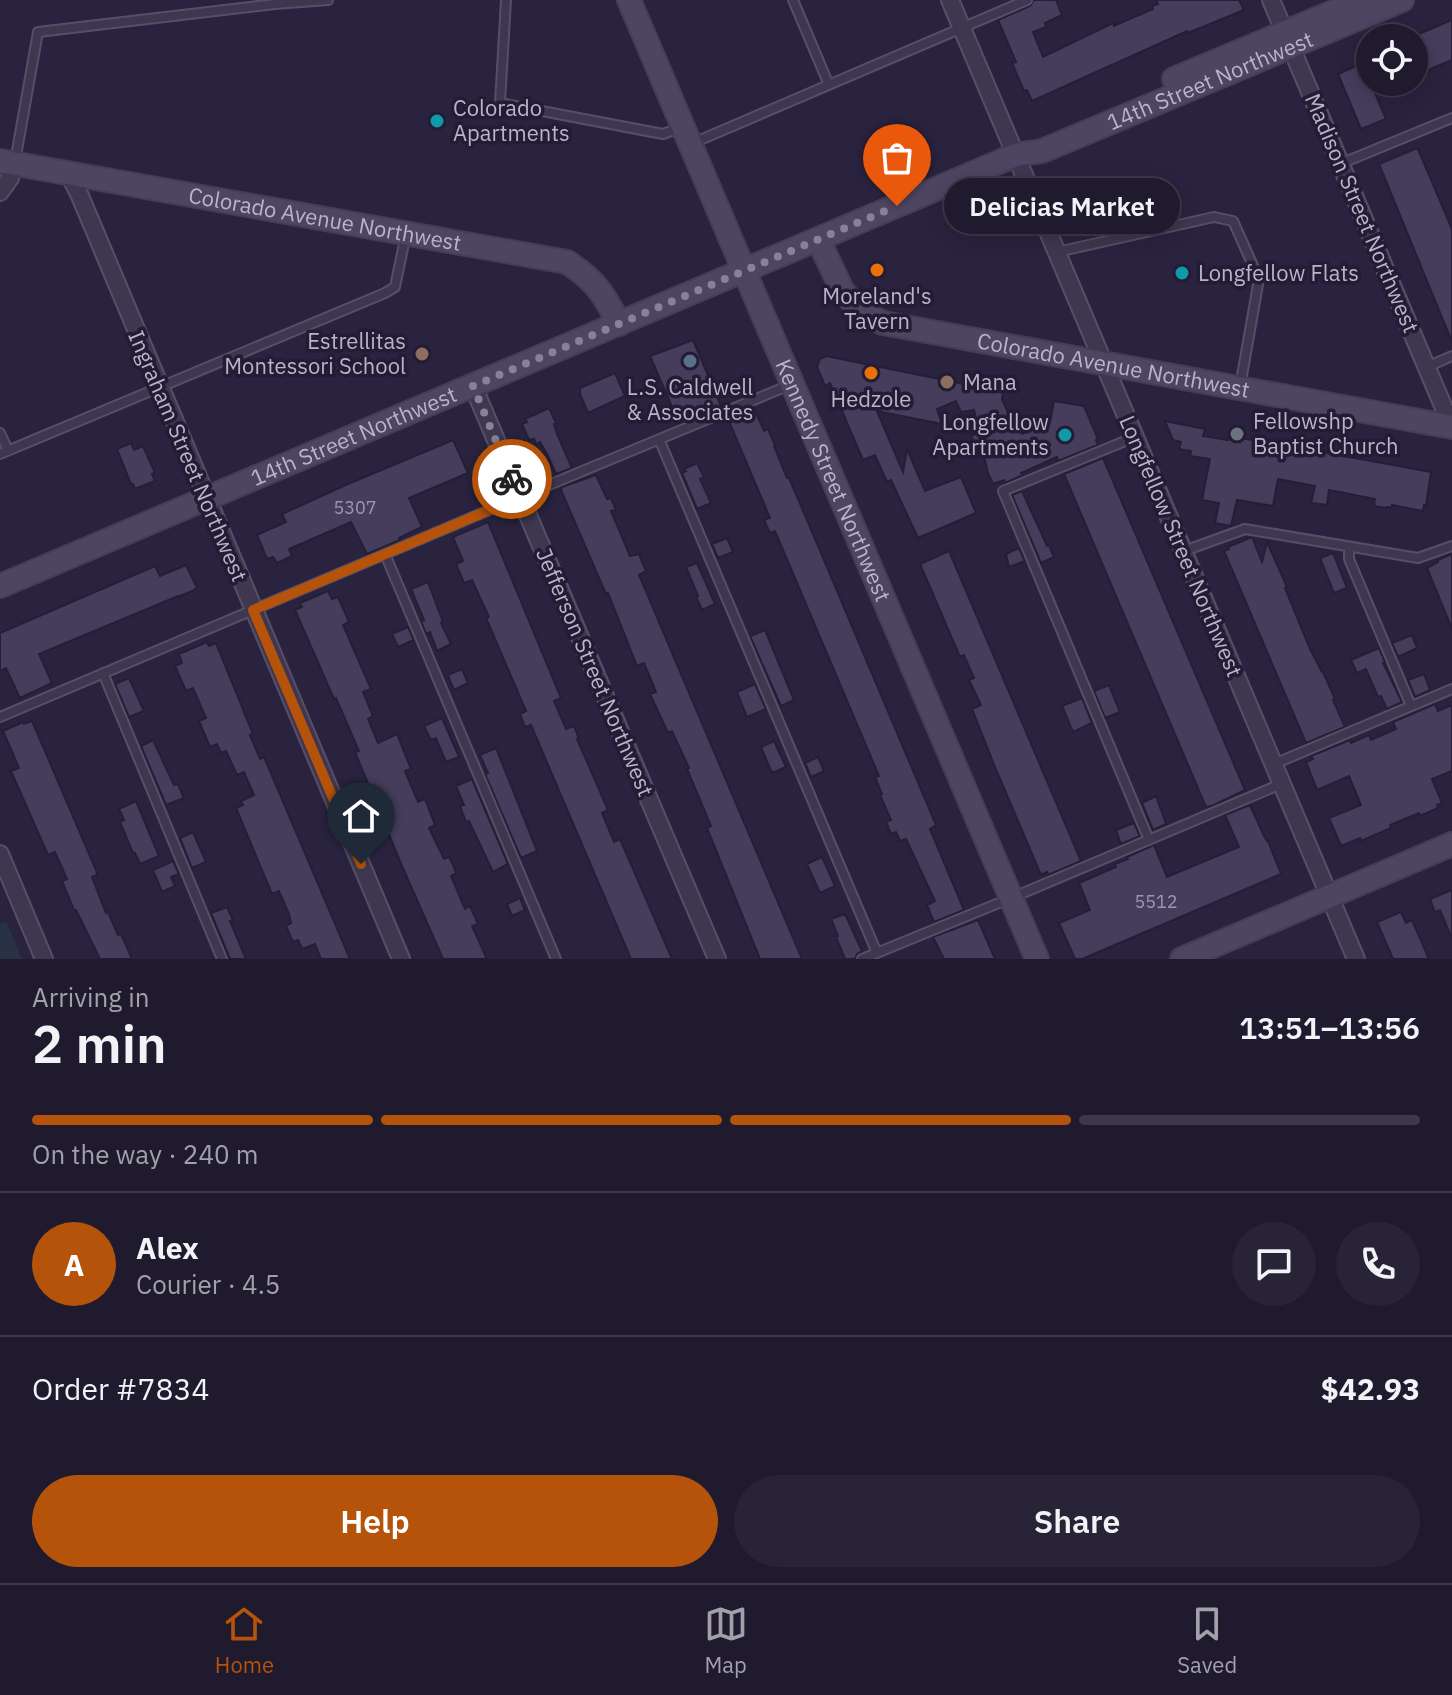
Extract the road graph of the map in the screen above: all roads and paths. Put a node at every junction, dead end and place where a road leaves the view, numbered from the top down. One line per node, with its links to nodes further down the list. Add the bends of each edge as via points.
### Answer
1 (328, 0): 16 (lane, via 38,32)
2 (506, 0): 14 (lane, via 500,103)
3 (629, 0): 14 (street, Kennedy Street Northwest)
4 (793, 0): 12 (lane)
5 (950, 0): 10 (street, Longfellow Street Northwest)
6 (1027, 0): 10 (lane)
7 (1271, 0): 11 (street, Madison Street Northwest)
8 (1362, 0): 11 (street, 14th Street Northwest)
9 (1402, 0): 11 (street, 14th Street Northwest)
10 (962, 28): 12 (lane); 15 (street, Longfellow Street Northwest)
11 (1288, 39): 15 (street, 14th Street Northwest, via 1035,139); 17 (street, Madison Street Northwest)
12 (829, 85): 14 (lane)
13 (1452, 118): 17 (lane)
14 (687, 135): 23 (street, Kennedy Street Northwest)
15 (1016, 155): 21 (street, 14th Street Northwest); 22 (street, Longfellow Street Northwest)
16 (7, 162): 18 (street, Colorado Avenue Northwest); 19 (street, via 10,178)
17 (1340, 164): 27 (street, Madison Street Northwest)
18 (69, 174): 20 (street, Colorado Avenue Northwest); 29 (street, Ingraham Street Northwest)
19 (0, 192)
20 (406, 234): 24 (street, Colorado Avenue Northwest, via 567,262 601,291); 29 (lane, via 395,287)
21 (818, 239): 23 (street, 14th Street Northwest); 26 (street, Colorado Avenue Northwest, via 843,292 883,323)
22 (1057, 252): 26 (street, Longfellow Street Northwest); 31 (lane, via 1214,217 1233,221 1259,279)
23 (744, 271): 24 (street, 14th Street Northwest); 28 (street, Kennedy Street Northwest)
24 (619, 324): 30 (street, 14th Street Northwest)
25 (1452, 356): 27 (lane)
26 (1104, 363): 31 (street, Colorado Avenue Northwest); 34 (street, Longfellow Street Northwest)
27 (1427, 367): 32 (street, Madison Street Northwest)
28 (793, 383): 35 (lane); 55 (street, Kennedy Street Northwest)
29 (159, 386): 36 (lane); 38 (street, Ingraham Street Northwest)
30 (473, 386): 37 (street, Jefferson Street Northwest); 38 (street, 14th Street Northwest)
31 (1240, 388): 32 (street, Colorado Avenue Northwest)
32 (1452, 427)
33 (0, 433): 36 (lane)
34 (1135, 437): 41 (street, Longfellow Street Northwest); 51 (lane, via 1003,491)
35 (659, 439): 37 (lane); 56 (lane)
36 (4, 452)
37 (520, 497): 42 (lane); 61 (street, Jefferson Street Northwest)
38 (206, 499): 43 (street, 14th Street Northwest); 44 (street, Ingraham Street Northwest)
39 (1452, 546): 40 (lane, via 1418,558)
40 (1349, 547): 41 (lane, via 1245,529); 47 (lane, via 1349,559)
41 (1183, 551): 49 (street, Longfellow Street Northwest)
42 (385, 554): 44 (lane); 60 (lane)
43 (0, 586)
44 (253, 610): 45 (lane); 59 (street, Ingraham Street Northwest)
45 (103, 673): 48 (lane); 58 (lane)
46 (1452, 689): 47 (lane)
47 (1411, 706): 49 (lane)
48 (0, 717)
49 (1273, 764): 50 (street, Longfellow Street Northwest)
50 (1281, 784): 51 (lane); 54 (street, Longfellow Street Northwest)
51 (1149, 840): 55 (lane)
52 (1452, 844): 54 (street)
53 (0, 854): 57 (street)
54 (1329, 897): 64 (street); 65 (street, Longfellow Street Northwest)
55 (1011, 898): 56 (lane); 63 (street, Kennedy Street Northwest)
56 (877, 953): 62 (lane)
57 (44, 959)
58 (222, 959)
59 (401, 959)
60 (556, 959)
61 (717, 959)
62 (862, 959)
63 (1037, 959)
64 (1182, 959)
65 (1356, 959)

